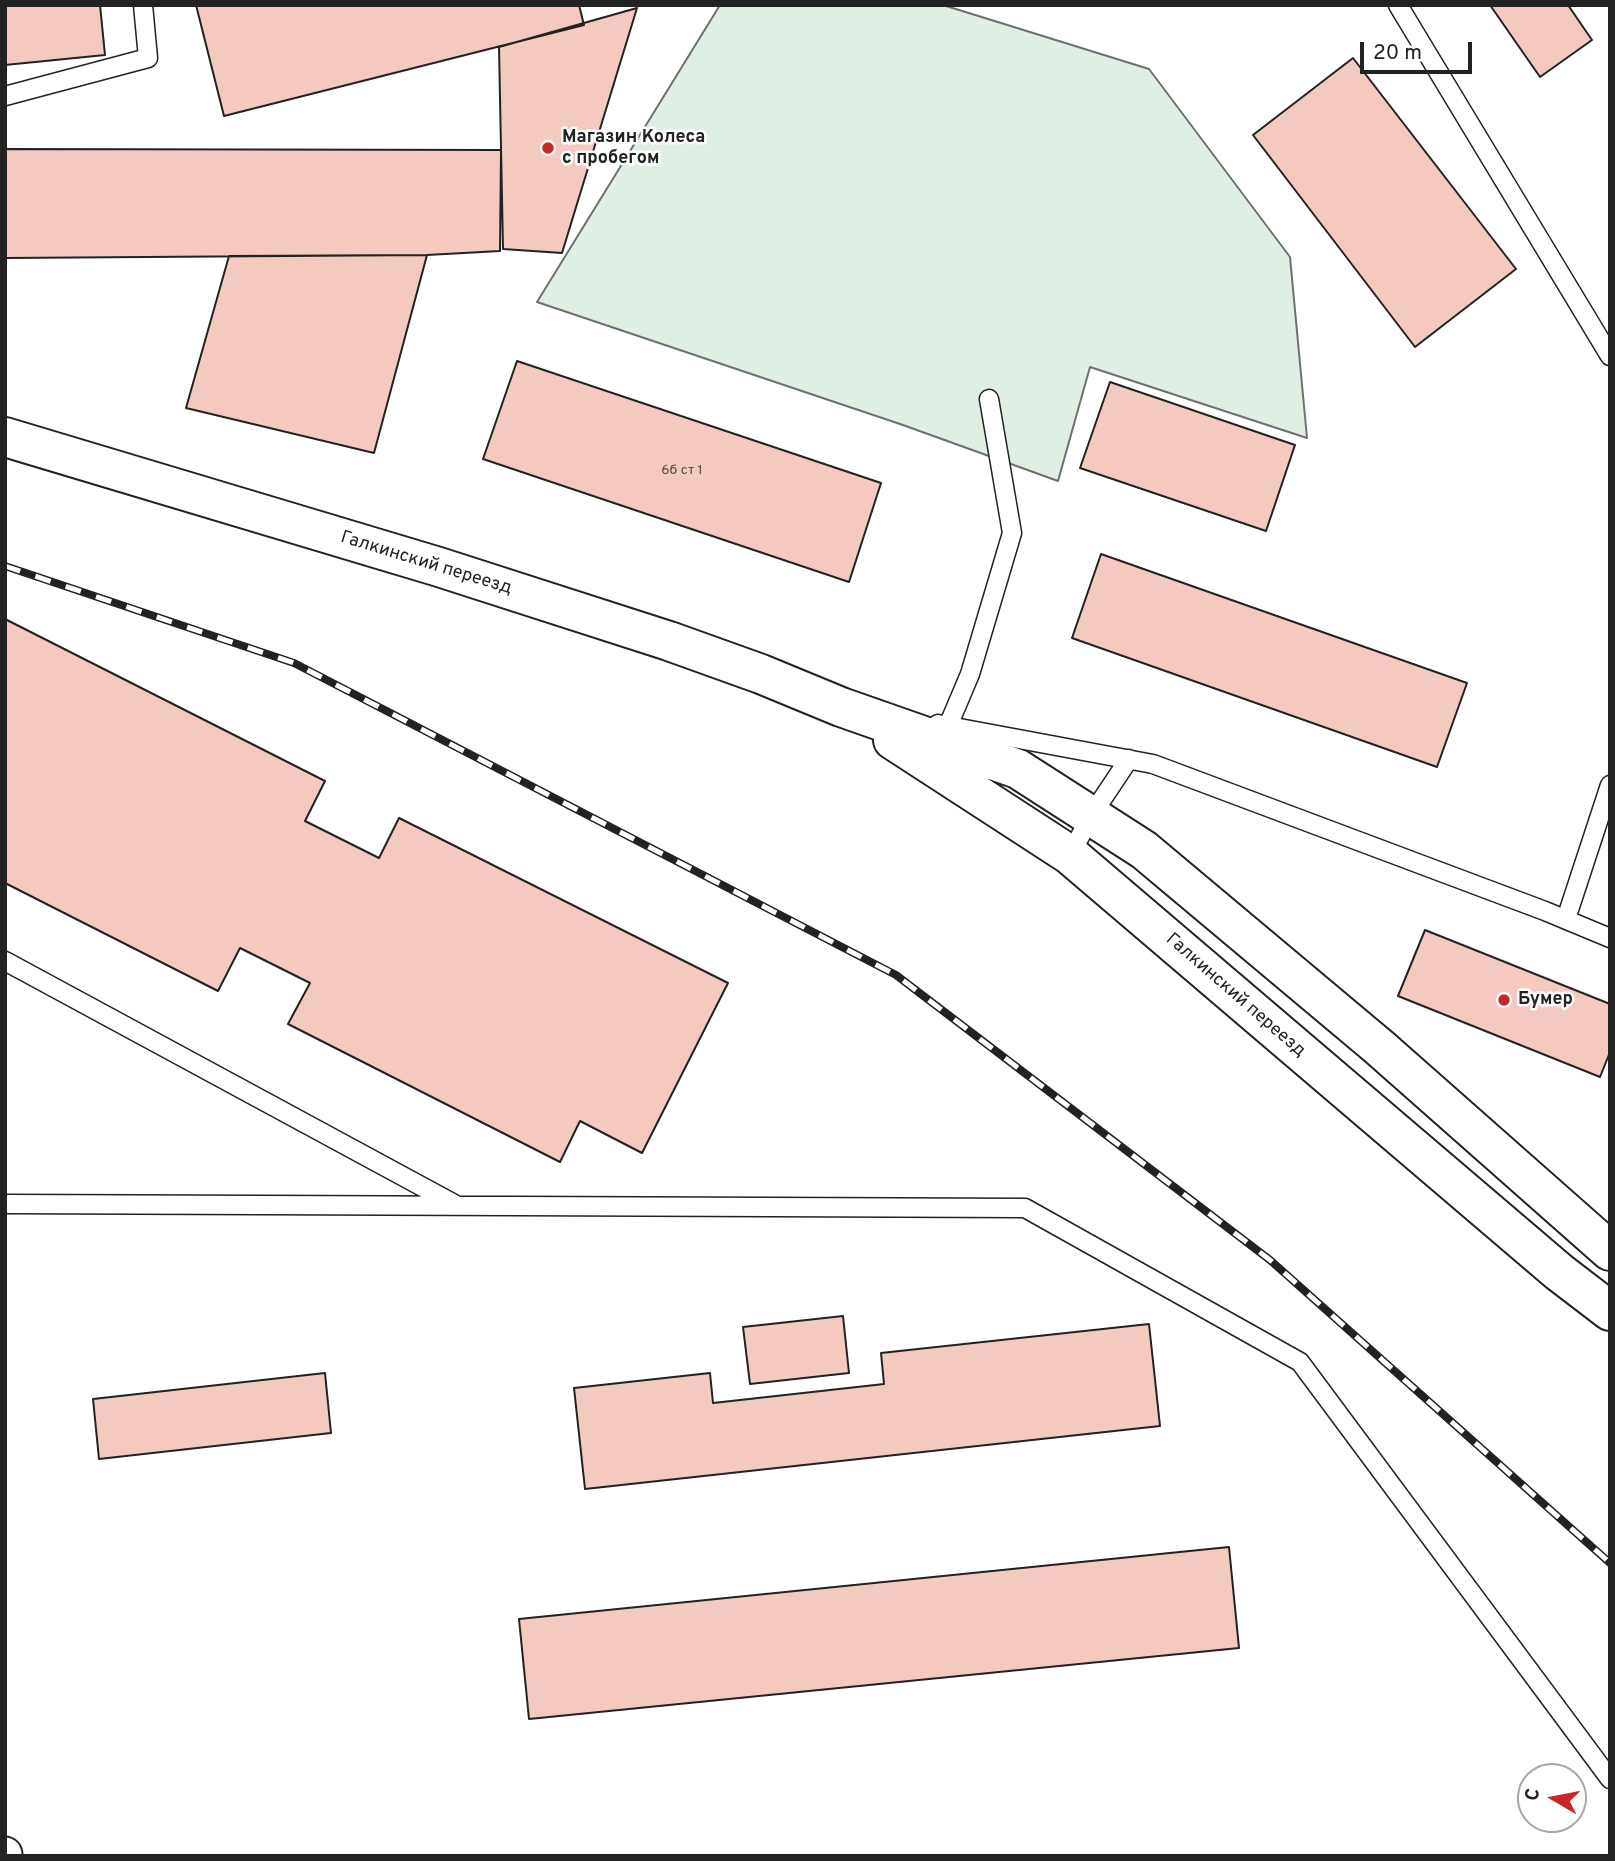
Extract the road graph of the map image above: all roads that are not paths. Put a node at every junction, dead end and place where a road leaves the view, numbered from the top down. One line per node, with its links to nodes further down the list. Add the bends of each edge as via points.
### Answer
1 (143, 5): 3 (lane, via 148,58)
2 (1398, 5): 4 (lane)
3 (5, 96)
4 (1610, 356)
5 (989, 399): 8 (lane, via 1012,533 970,674)
6 (5, 437): 7 (main road, Галкинский переезд, via 669,641)
7 (841, 707): 8 (lane); 11 (main road, Галкинский переезд, via 1018,769); 12 (main road, Галкинский переезд)
8 (948, 726): 9 (lane)
9 (1129, 759): 11 (lane); 13 (lane)
10 (1610, 785): 13 (lane)
11 (1091, 816): 12 (lane); 18 (main road, Галкинский переезд, via 1144,850 1230,922)
12 (1070, 855): 19 (main road, Галкинский переезд)
13 (1566, 919): 14 (lane)
14 (1610, 938)
15 (5, 961): 17 (lane)
16 (5, 1204): 17 (lane)
17 (459, 1206): 20 (lane, via 1025,1209 1300,1362)
18 (1610, 1251)
19 (1610, 1311)
20 (1610, 1779)

